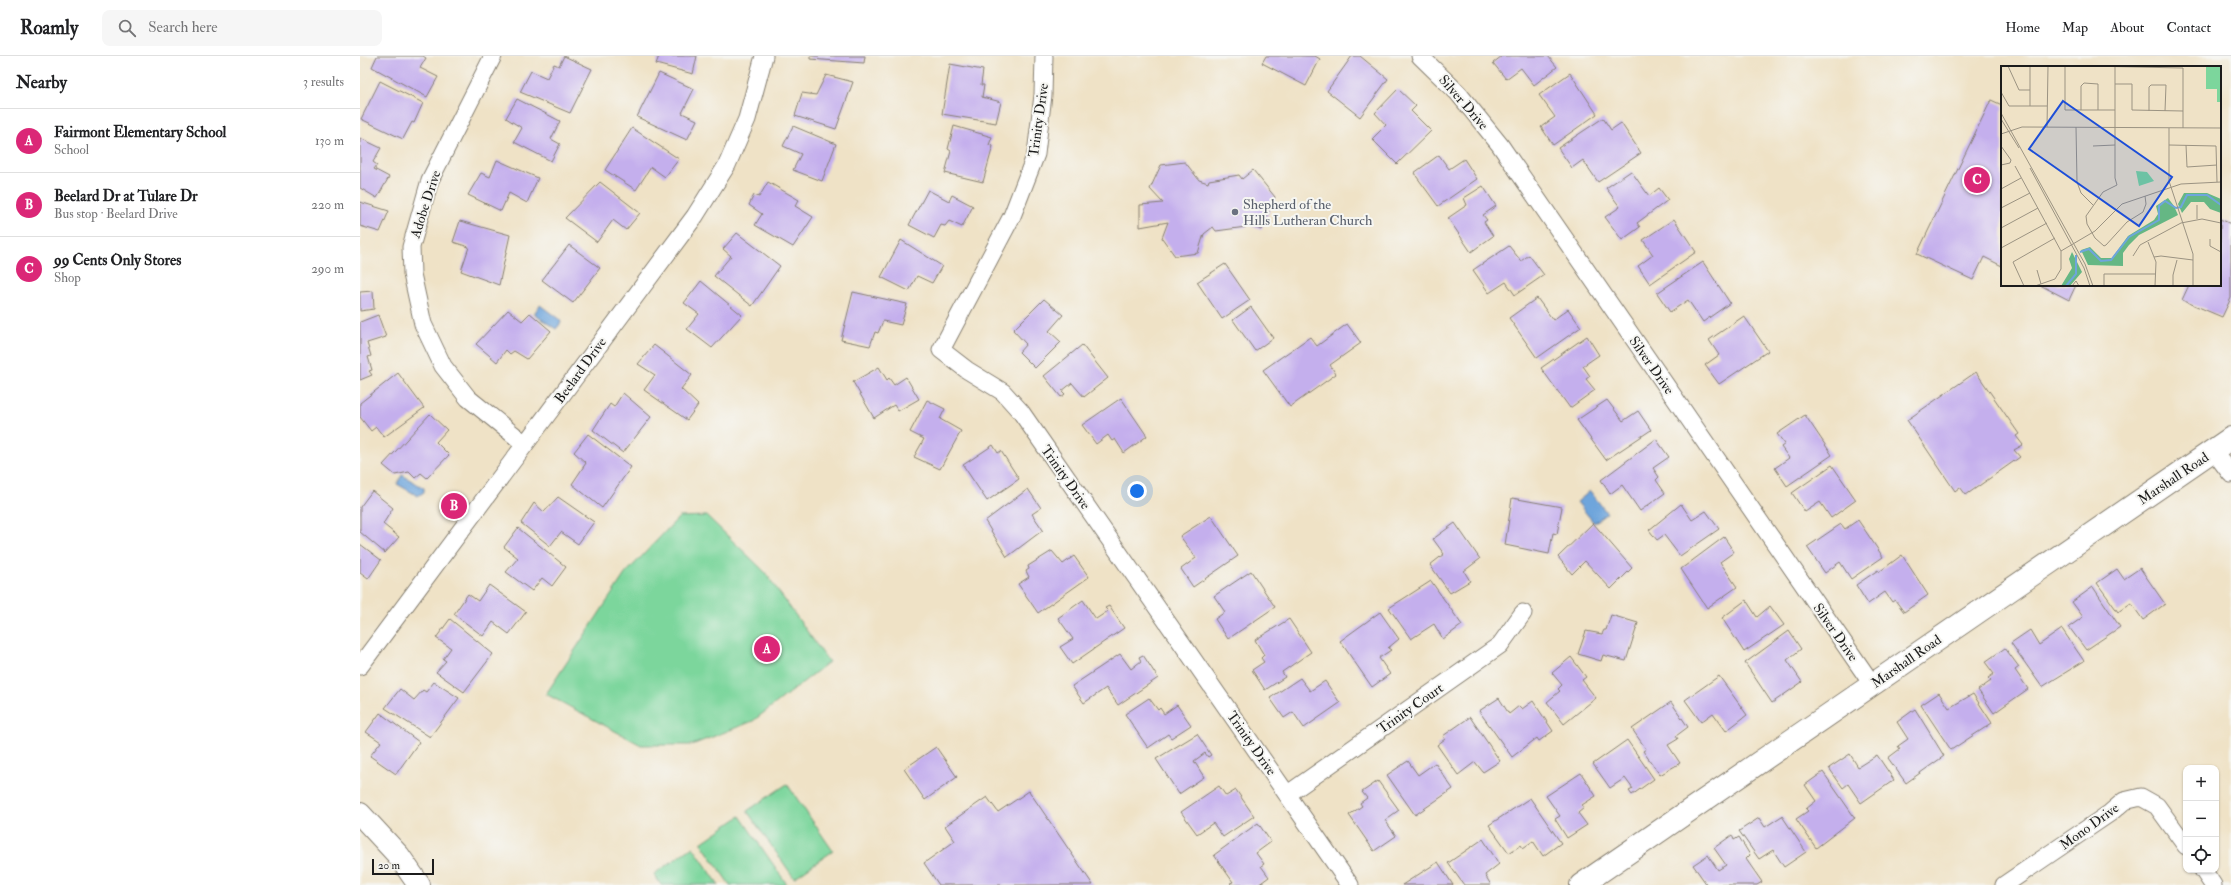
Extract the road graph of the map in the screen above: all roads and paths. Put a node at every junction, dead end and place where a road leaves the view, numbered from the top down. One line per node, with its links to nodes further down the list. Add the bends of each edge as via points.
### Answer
1 (493, 56): 6 (street, Adobe Drive, via 430,180 411,247 412,274 423,324 443,366 468,398)
2 (764, 56): 6 (street, Beelard Drive, via 747,119 727,165 695,216)
3 (1044, 56): 12 (street, Trinity Drive, via 1043,95 1036,154 1012,216 941,350 1003,392 1022,412)
4 (1420, 56): 11 (street, Silver Drive, via 1458,93 1500,145)
5 (2231, 438): 7 (street, Marshall Road)
6 (525, 444): 10 (street, Beelard Drive)
7 (2213, 450): 8 (street); 11 (street, Marshall Road)
8 (2231, 474)
9 (1523, 613): 12 (street, Trinity Court, via 1500,645)
10 (360, 666)
11 (1872, 684): 18 (street, Marshall Road)
12 (1288, 794): 17 (street, Trinity Drive)
13 (360, 814): 16 (street, via 399,856)
14 (2183, 842): 19 (street, Mono Drive, via 2157,806 2141,797 2124,801)
15 (2205, 873): 20 (street)
16 (419, 885)
17 (1350, 885)
18 (1580, 885)
19 (2004, 885)
20 (2213, 885)

